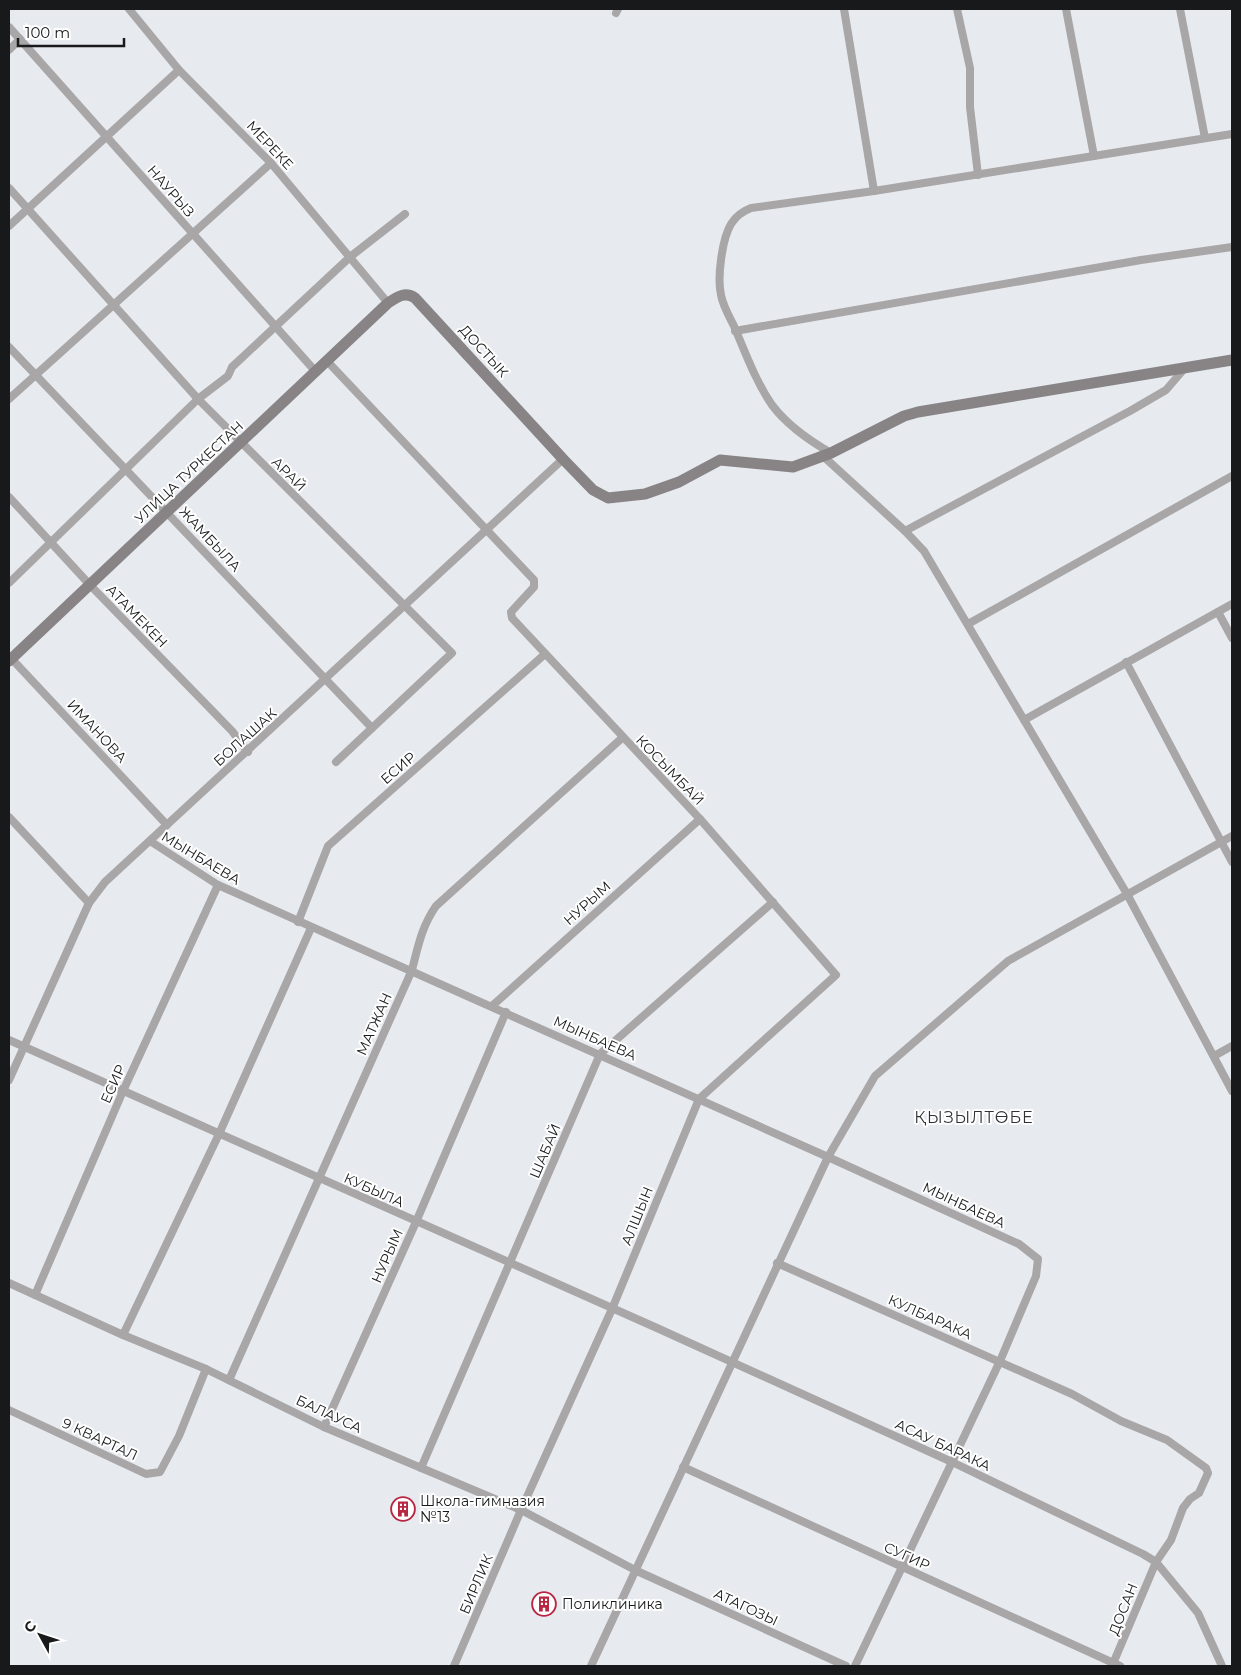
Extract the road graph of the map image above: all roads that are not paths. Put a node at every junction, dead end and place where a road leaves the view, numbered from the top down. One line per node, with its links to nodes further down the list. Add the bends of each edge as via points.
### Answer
1 (129, 9): 9 (street, МЕРЕКЕ)
2 (844, 9): 17 (street)
3 (957, 9): 15 (street, via 970,68 970,107)
4 (1066, 9): 13 (street)
5 (1180, 9): 12 (street)
6 (9, 26): 7 (street, НАУРЫЗ)
7 (20, 39): 8 (street); 11 (street, НАУРЫЗ)
8 (9, 50)
9 (179, 70): 11 (street); 14 (street, МЕРЕКЕ)
10 (1232, 134): 12 (street)
11 (107, 136): 18 (street); 21 (street, НАУРЫЗ)
12 (1205, 138): 13 (street)
13 (1094, 156): 15 (street)
14 (271, 163): 21 (street); 23 (street, МЕРЕКЕ)
15 (978, 175): 17 (street)
16 (9, 188): 18 (street, АРАЙ)
17 (874, 191): 27 (street, via 741,212 727,232 719,285 721,298)
18 (28, 209): 20 (street); 25 (street, АРАЙ)
19 (405, 214): 23 (street)
20 (9, 226)
21 (192, 234): 25 (street); 26 (street, НАУРЫЗ)
22 (1232, 247): 27 (street, via 1140,260)
23 (350, 257): 24 (street, МЕРЕКЕ); 26 (street)
24 (388, 303): 30 (street, УЛИЦА ТУРКЕСТАН); 38 (street, ДОСТЫК, via 402,295 416,298)
25 (113, 304): 33 (street); 35 (street, АРАЙ)
26 (275, 326): 32 (street, НАУРЫЗ); 35 (street, via 232,368 228,376)
27 (736, 331): 37 (street, via 771,404)
28 (9, 347): 33 (street, ЖАМБЫЛА)
29 (1232, 360): 31 (street, ДОСТЫК)
30 (327, 361): 32 (street, УЛИЦА ТУРКЕСТАН); 43 (street)
31 (1184, 369): 37 (street, ДОСТЫК, via 918,412); 44 (street, via 1166,390 1144,403)
32 (316, 372): 36 (street, УЛИЦА ТУРКЕСТАН)
33 (34, 376): 34 (street); 39 (street, ЖАМБЫЛА)
34 (9, 399)
35 (198, 399): 36 (street, АРАЙ); 39 (street)
36 (241, 444): 42 (street, УЛИЦА ТУРКЕСТАН); 49 (street, АРАЙ)
37 (827, 455): 38 (street, ДОСТЫК, via 785,468 720,460 679,482 645,494 613,498 593,490); 44 (street)
38 (563, 459): 43 (street, БОЛАШАК)
39 (125, 470): 42 (street, ЖАМБЫЛА); 45 (street)
40 (1232, 476): 51 (street)
41 (9, 497): 45 (street, АТАМЕКЕН)
42 (168, 512): 47 (street, УЛИЦА ТУРКЕСТАН); 56 (street, ЖАМБЫЛА)
43 (487, 530): 49 (street, БОЛАШАК); 53 (street, КОСЫМБАЙ, via 535,584 511,615)
44 (905, 531): 51 (street, via 924,551)
45 (50, 541): 46 (street); 47 (street, АТАМЕКЕН)
46 (9, 583)
47 (90, 586): 54 (street, УЛИЦА ТУРКЕСТАН); 60 (street, АТАМЕКЕН, via 232,731)
48 (1232, 604): 50 (street)
49 (405, 607): 56 (street, БОЛАШАК); 58 (street, АРАЙ, via 452,653)
50 (1218, 612): 52 (street); 55 (street)
51 (968, 624): 57 (street)
52 (1232, 638)
53 (545, 654): 59 (street, КОСЫМБАЙ); 73 (street, ЕСИР, via 328,846)
54 (10, 659): 64 (street, ИМАНОВА)
55 (1126, 662): 57 (street); 67 (street)
56 (326, 680): 58 (street, ЖАМБЫЛА); 60 (street, БОЛАШАК)
57 (1024, 720): 70 (street)
58 (372, 728): 61 (street, АРАЙ)
59 (622, 738): 63 (street, КОСЫМБАЙ); 75 (street, МАТЖАН, via 436,906 420,935)
60 (248, 752): 64 (street, БОЛАШАК)
61 (336, 762)
62 (9, 817): 72 (street)
63 (700, 819): 71 (street, КОСЫМБАЙ); 77 (street, НУРЫМ)
64 (167, 825): 66 (street, БОЛАШАК)
65 (1232, 836): 67 (street)
66 (150, 841): 69 (street, МЫНБАЕВА); 72 (street, БОЛАШАК, via 105,882)
67 (1221, 842): 68 (street); 70 (street)
68 (1232, 862)
69 (218, 885): 73 (street, МЫНБАЕВА); 85 (street, ЕСИР)
70 (1127, 894): 83 (street); 89 (street, via 1008,961 875,1076)
71 (772, 902): 76 (street, КОСЫМБАЙ); 82 (street, ШАБАЙ)
72 (89, 903): 80 (street, БОЛАШАК)
73 (298, 922): 74 (street, МЫНБАЕВА)
74 (312, 928): 75 (street, МЫНБАЕВА); 88 (street)
75 (412, 970): 77 (street, МЫНБАЕВА); 90 (street, МАТЖАН)
76 (836, 975): 87 (street, АЛШЫН)
77 (492, 1006): 78 (street, МЫНБАЕВА)
78 (506, 1012): 82 (street, МЫНБАЕВА); 91 (street, НУРЫМ)
79 (9, 1040): 80 (street, КУБЫЛА)
80 (23, 1046): 84 (street, БОЛАШАК); 85 (street, КУБЫЛА)
81 (1232, 1046): 83 (street)
82 (600, 1054): 87 (street, МЫНБАЕВА); 93 (street, ШАБАЙ)
83 (1214, 1056): 86 (street)
84 (9, 1080)
85 (123, 1091): 88 (street, КУБЫЛА); 95 (street, ЕСИР)
86 (1232, 1091)
87 (699, 1099): 89 (street, МЫНБАЕВА); 96 (street, АЛШЫН)
88 (219, 1134): 90 (street, КУБЫЛА); 97 (street)
89 (828, 1157): 92 (street); 99 (street, МЫНБАЕВА, via 1033,1253 1038,1260 1036,1276)
90 (319, 1179): 91 (street, КУБЫЛА); 101 (street, МАТЖАН)
91 (416, 1222): 93 (street, КУБЫЛА); 104 (street, НУРЫМ)
92 (777, 1263): 98 (street); 99 (street, КУЛБАРАКА)
93 (510, 1264): 96 (street, КУБЫЛА); 107 (street, ШАБАЙ)
94 (9, 1283): 95 (street, БАЛАУСА)
95 (35, 1295): 97 (street, БАЛАУСА)
96 (612, 1309): 98 (street, КУБЫЛА); 108 (street, АЛШЫН)
97 (123, 1335): 100 (street, БАЛАУСА)
98 (730, 1362): 105 (street, АСАУ БАРАКА); 106 (street)
99 (1000, 1362): 102 (street, КУЛБАРАКА); 105 (street)
100 (206, 1368): 101 (street, БАЛАУСА); 103 (street, 9 КВАРТАЛ, via 179,1436 160,1472 146,1474)
101 (229, 1380): 104 (street, БАЛАУСА)
102 (1072, 1394): 109 (street, ДОСАН, via 1121,1421 1167,1440 1206,1468 1205,1484 1183,1508 1171,1540)
103 (9, 1410)
104 (324, 1427): 107 (street, БАЛАУСА)
105 (952, 1462): 109 (street, АСАУ БАРАКА); 110 (street)
106 (683, 1467): 110 (street, СУГИР); 111 (street)
107 (421, 1468): 108 (street, БАЛАУСА)
108 (521, 1510): 111 (street, БАЛАУСА); 113 (street, БИРЛИК)
109 (1156, 1562): 112 (street, ДОСАН); 117 (street, АСАУ БАРАКА, via 1198,1613)
110 (902, 1568): 112 (street, СУГИР); 116 (street)
111 (637, 1571): 114 (street); 115 (street, АТАГОЗЫ)
112 (1116, 1665)
113 (454, 1666)
114 (591, 1666)
115 (846, 1666)
116 (855, 1666)
117 (1222, 1666)

